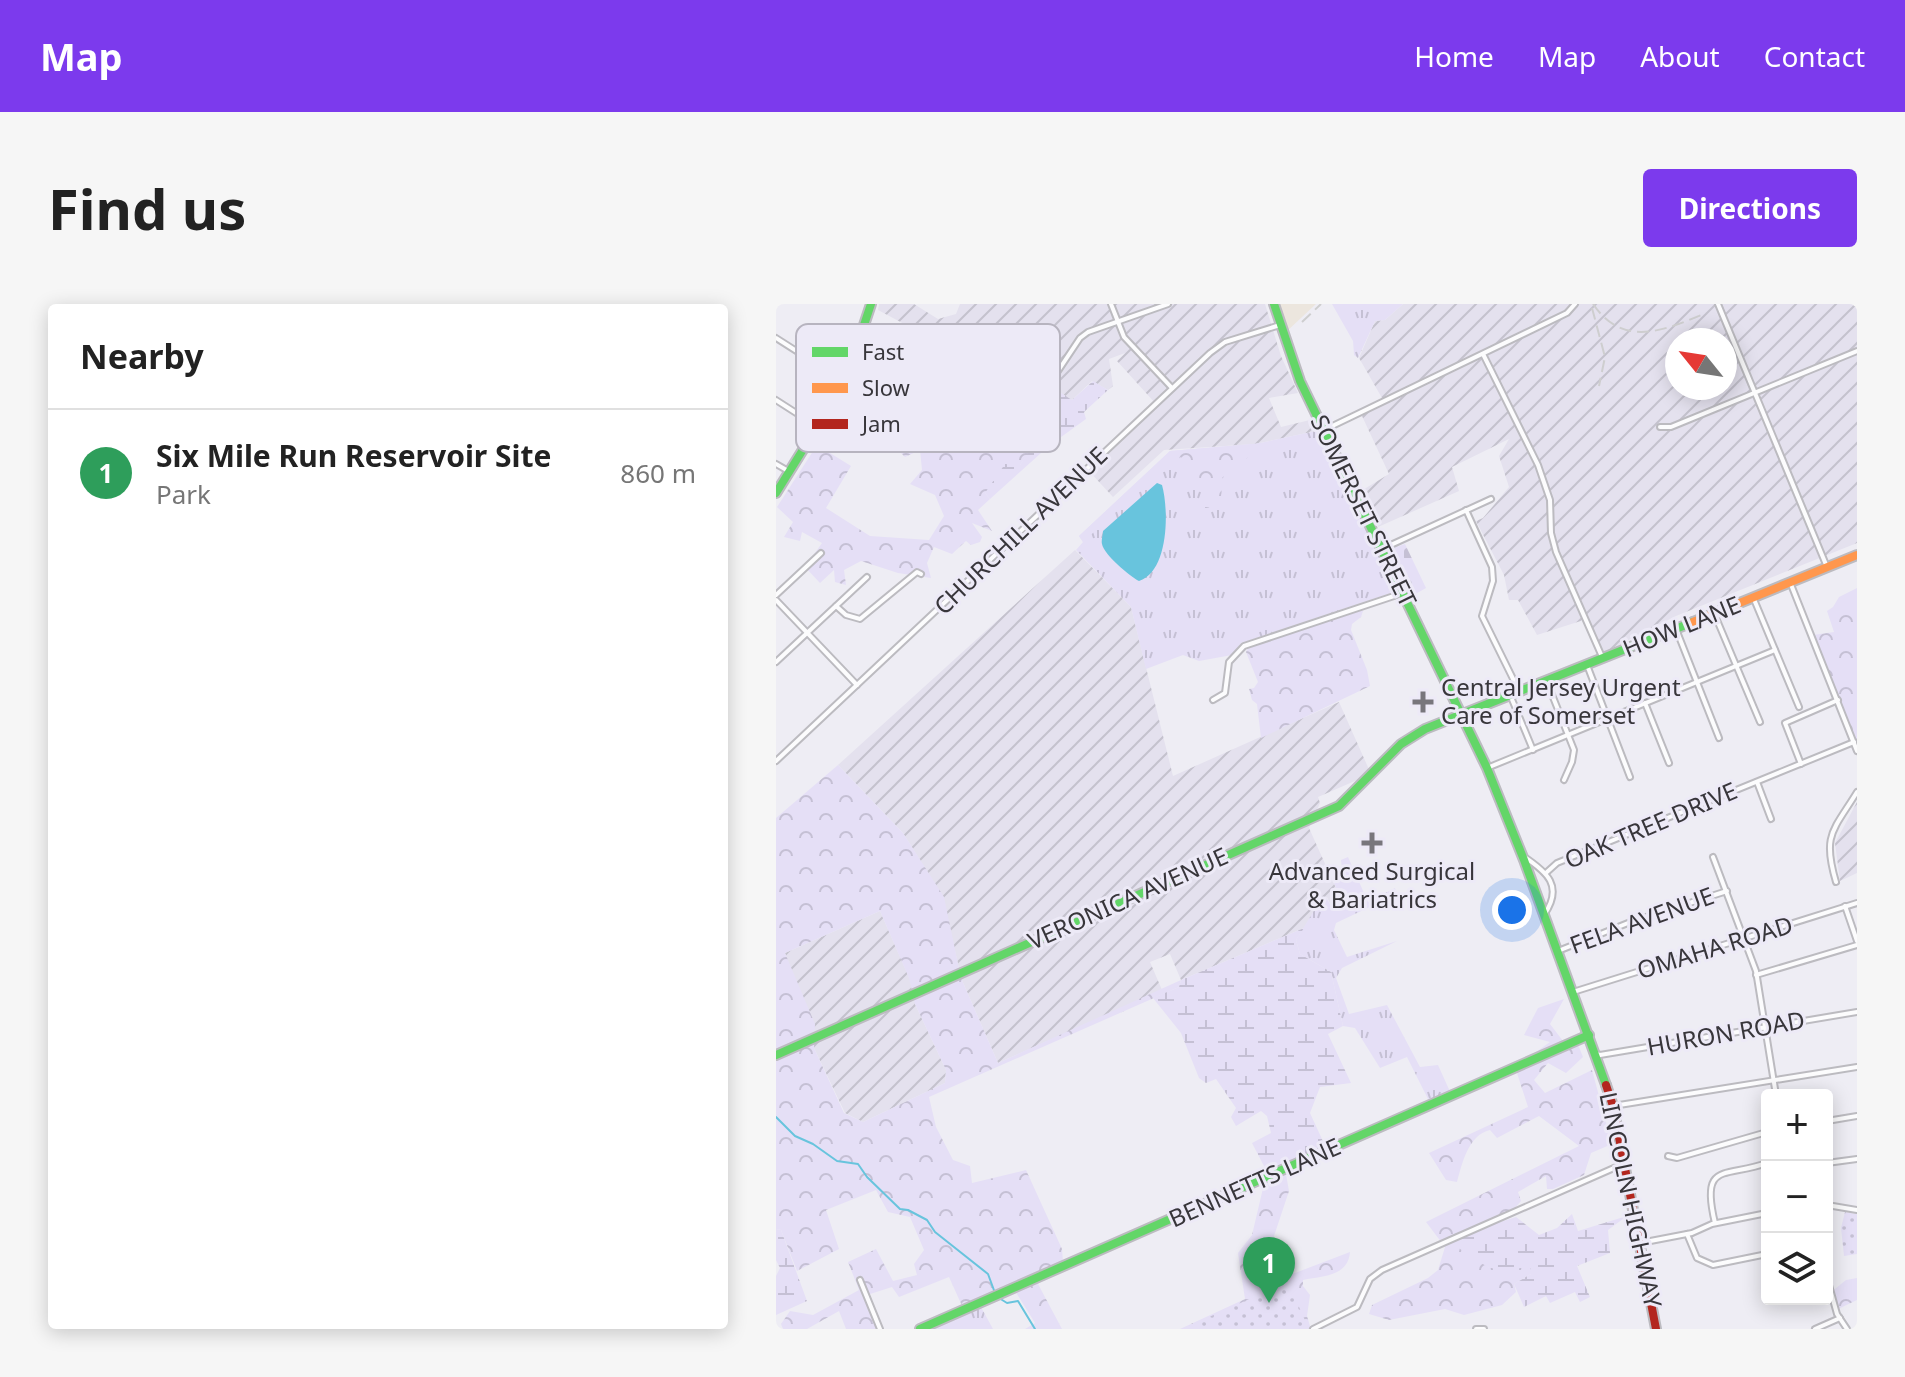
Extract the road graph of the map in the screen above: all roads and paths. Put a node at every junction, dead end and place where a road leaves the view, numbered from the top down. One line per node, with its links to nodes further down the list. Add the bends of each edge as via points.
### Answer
1 (871, 304): 9 (main road)
2 (1111, 304): 8 (street)
3 (1168, 304): 7 (street)
4 (1274, 304): 10 (main road, SOMERSET STREET)
5 (1575, 304): 14 (street, via 1567,313)
6 (1718, 304): 17 (street)
7 (1152, 307): 8 (street)
8 (1117, 322): 15 (street, via 1080,338); 16 (street, via 1130,345)
9 (864, 324)
10 (1280, 325): 16 (street, CHURCHILL AVENUE, via 1218,346); 21 (main road, SOMERSET STREET)
11 (776, 338): 12 (street)
12 (796, 351)
13 (1857, 351): 17 (street)
14 (1483, 354): 21 (street); 43 (street, via 1538,465 1561,566)
15 (1060, 368)
16 (1172, 388): 49 (street, CHURCHILL AVENUE)
17 (1755, 392): 20 (street); 31 (street)
18 (776, 400): 19 (street)
19 (796, 413)
20 (1660, 427)
21 (1324, 430): 28 (main road, SOMERSET STREET)
22 (802, 452): 24 (main road)
23 (776, 464): 24 (street)
24 (790, 472): 25 (main road)
25 (776, 493)
26 (1491, 499): 27 (street)
27 (1466, 510): 28 (street); 50 (street, via 1492,567 1482,616)
28 (1382, 549): 35 (main road, SOMERSET STREET)
29 (821, 553): 36 (street)
30 (1857, 555): 31 (main road, HOW LANE)
31 (1827, 567): 34 (main road, HOW LANE)
32 (921, 574): 38 (street, via 860,619)
33 (867, 577): 38 (street)
34 (1790, 582): 37 (main road, HOW LANE); 53 (street)
35 (1403, 593): 52 (street, via 1244,646 1229,662 1225,693); 56 (main road, SOMERSET STREET)
36 (776, 597): 41 (street)
37 (1753, 597): 39 (main road, HOW LANE); 42 (street)
38 (836, 606): 41 (street)
39 (1714, 613): 40 (main road, HOW LANE); 46 (street)
40 (1676, 629): 43 (main road, HOW LANE); 48 (street)
41 (807, 634): 44 (street); 49 (street)
42 (1775, 650): 46 (street); 55 (street)
43 (1603, 659): 45 (main road, HOW LANE)
44 (776, 662)
45 (1587, 665): 47 (main road, HOW LANE); 57 (street)
46 (1736, 666): 48 (street); 58 (street)
47 (1547, 682): 50 (main road, HOW LANE); 59 (street)
48 (1697, 682): 54 (street); 60 (street)
49 (857, 685): 64 (street, CHURCHILL AVENUE)
50 (1520, 693): 51 (main road, HOW LANE)
51 (1511, 697): 56 (main road, HOW LANE); 62 (street)
52 (1213, 700)
53 (1838, 700): 61 (street); 66 (street, via 1785,723)
54 (1645, 703): 57 (street); 65 (street)
55 (1799, 707)
56 (1461, 714): 67 (main road, LINCOLN HIGHWAY); 90 (main road, VERONICA AVENUE, via 1402,743 1339,806)
57 (1608, 719): 59 (street); 68 (street)
58 (1760, 722)
59 (1569, 735): 62 (street); 69 (street, via 1574,751)
60 (1719, 738)
61 (1854, 742): 63 (street); 66 (street, OAK TREE DRIVE)
62 (1533, 750): 67 (street)
63 (1857, 751)
64 (776, 761)
65 (1669, 763)
66 (1801, 764): 70 (street, OAK TREE DRIVE)
67 (1487, 768): 73 (main road, LINCOLN HIGHWAY)
68 (1630, 777)
69 (1564, 780)
70 (1757, 782): 72 (street); 75 (street, OAK TREE DRIVE, via 1557,863)
71 (1857, 792): 76 (street, via 1829,843)
72 (1771, 819)
73 (1522, 856): 75 (street, OAK TREE DRIVE); 80 (main road, LINCOLN HIGHWAY)
74 (1713, 857): 77 (street)
75 (1547, 872): 80 (street, OAK TREE DRIVE, via 1552,892)
76 (1836, 882)
77 (1727, 891): 81 (street); 83 (street, FELA AVENUE)
78 (1857, 903): 79 (street, OMAHA ROAD)
79 (1845, 906): 81 (street, OMAHA ROAD); 82 (street)
80 (1544, 915): 83 (main road, LINCOLN HIGHWAY)
81 (1744, 939): 84 (street); 85 (street, OMAHA ROAD)
82 (1857, 943): 84 (street)
83 (1558, 951): 85 (main road, LINCOLN HIGHWAY)
84 (1756, 975): 87 (street)
85 (1573, 992): 88 (main road, LINCOLN HIGHWAY)
86 (1857, 1012): 87 (street, HURON ROAD)
87 (1765, 1028): 89 (street, HURON ROAD); 92 (street)
88 (1589, 1035): 89 (main road, LINCOLN HIGHWAY); 114 (main road, BENNETTS LANE)
89 (1596, 1054): 94 (main road, LINCOLN HIGHWAY)
90 (776, 1055)
91 (1857, 1067): 92 (street)
92 (1773, 1079): 93 (street); 94 (street)
93 (1775, 1089)
94 (1613, 1106): 101 (main road, LINCOLN HIGHWAY)
95 (1857, 1116): 96 (street)
96 (1833, 1120)
97 (1761, 1134): 98 (street, via 1677,1158)
98 (1668, 1156)
99 (1857, 1159): 100 (street)
100 (1833, 1162)
101 (1625, 1163): 108 (main road, LINCOLN HIGHWAY); 115 (street, via 1382,1270 1370,1279 1357,1307)
102 (1761, 1164): 106 (street, via 1719,1175 1709,1191)
103 (1833, 1206): 104 (street)
104 (1857, 1210)
105 (1761, 1214): 106 (street)
106 (1715, 1223): 107 (street)
107 (1687, 1234): 108 (street); 109 (street, via 1700,1260 1713,1265)
108 (1640, 1243): 118 (main road, LINCOLN HIGHWAY)
109 (1761, 1255)
110 (860, 1280): 113 (street)
111 (1833, 1298): 112 (street)
112 (1840, 1318): 119 (street); 120 (street)
113 (880, 1329)
114 (920, 1329)
115 (1313, 1329)
116 (1476, 1329): 117 (street)
117 (1484, 1329)
118 (1656, 1329)
119 (1815, 1329)
120 (1847, 1329)

